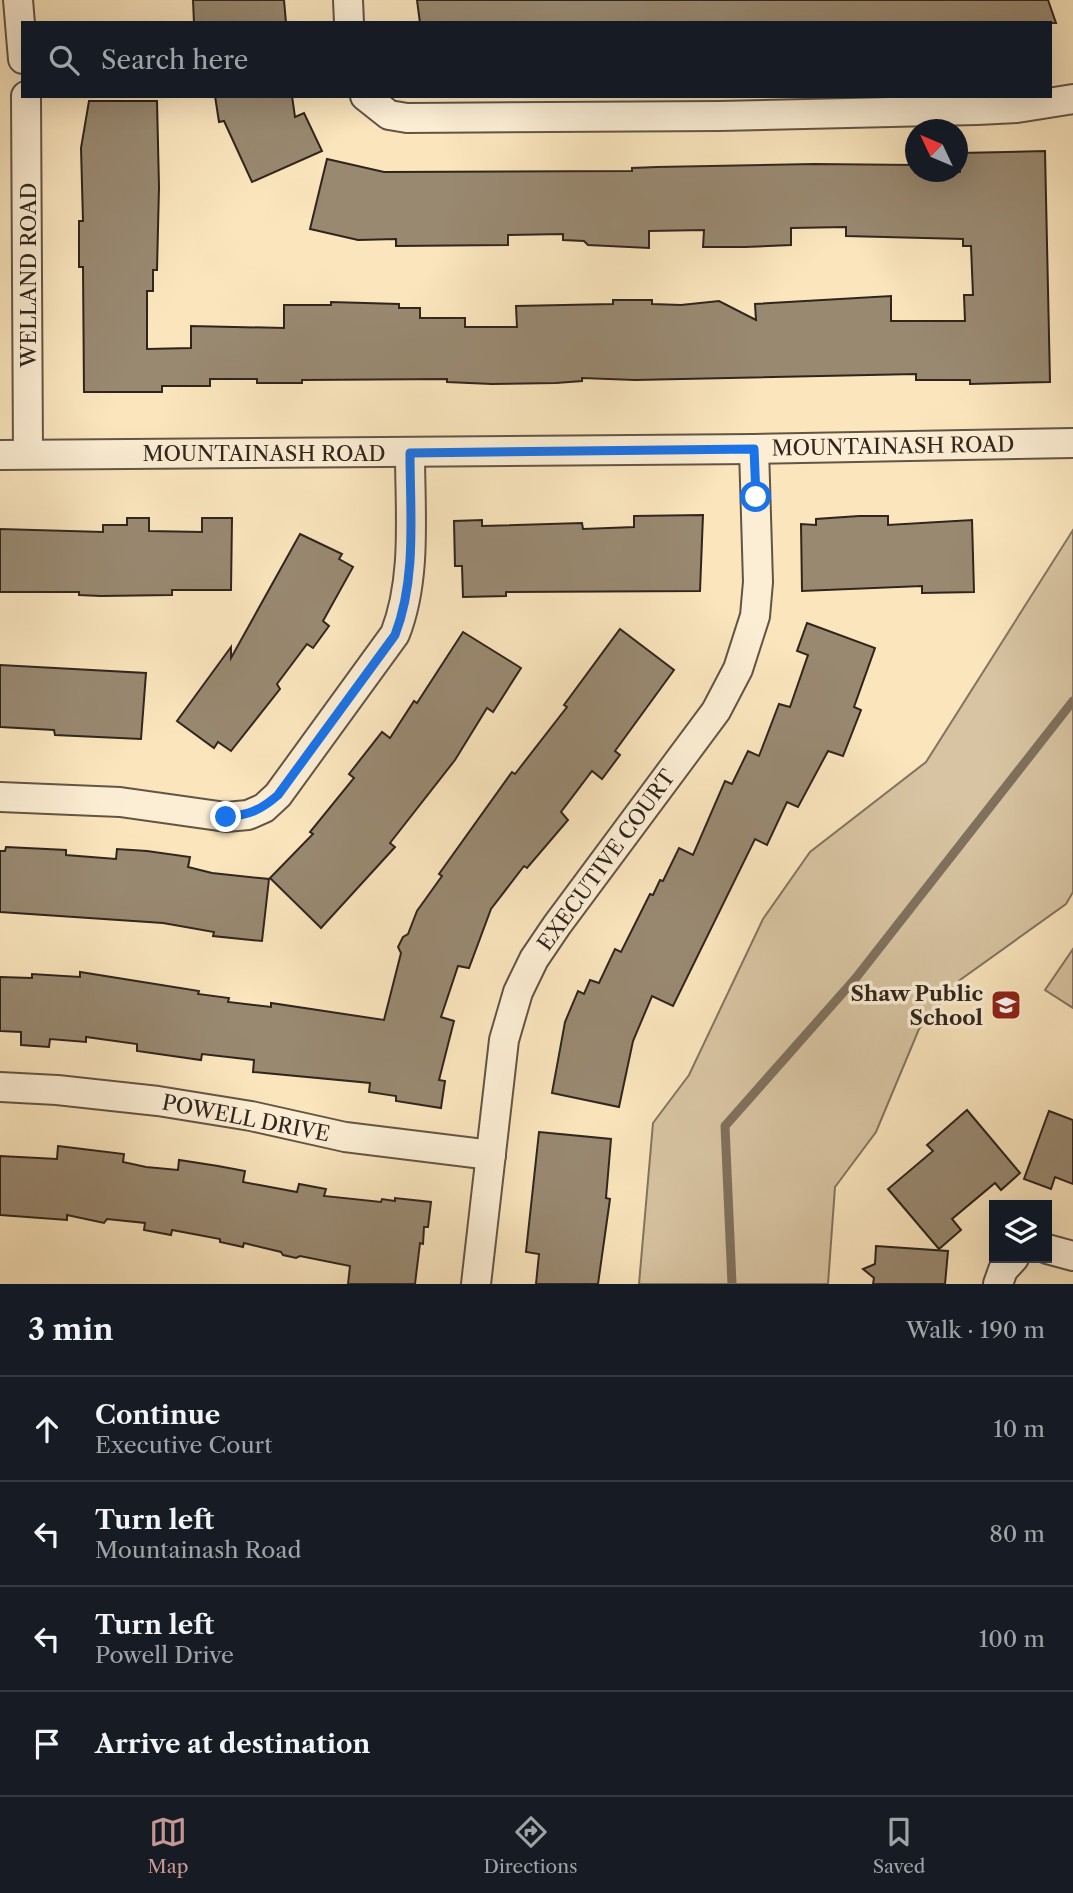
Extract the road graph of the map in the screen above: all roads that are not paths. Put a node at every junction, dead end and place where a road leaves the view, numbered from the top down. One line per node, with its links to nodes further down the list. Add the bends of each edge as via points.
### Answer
1 (18, 0): 4 (street)
2 (348, 0): 3 (street)
3 (349, 21)
4 (21, 35)
5 (26, 98): 12 (street, WELLAND ROAD)
6 (368, 98): 7 (street, via 389,115 407,118 977,110)
7 (1073, 99)
8 (1073, 443): 9 (street, MOUNTAINASH ROAD)
9 (754, 449): 10 (street, MOUNTAINASH ROAD); 15 (street, EXECUTIVE COURT, via 758,582 755,615 738,668 716,711 534,958 504,1040)
10 (410, 453): 12 (street, MOUNTAINASH ROAD); 13 (street, via 410,567 404,613 395,635 264,808 226,817 120,802)
11 (0, 454): 12 (street, MOUNTAINASH ROAD)
12 (28, 454)
13 (0, 797)
14 (0, 1087): 15 (street, POWELL DRIVE, via 158,1101 345,1137)
15 (491, 1156): 19 (street, EXECUTIVE COURT)
16 (1052, 1251): 17 (street)
17 (1073, 1256)
18 (1009, 1263): 20 (street)
19 (476, 1284)
20 (998, 1284)

